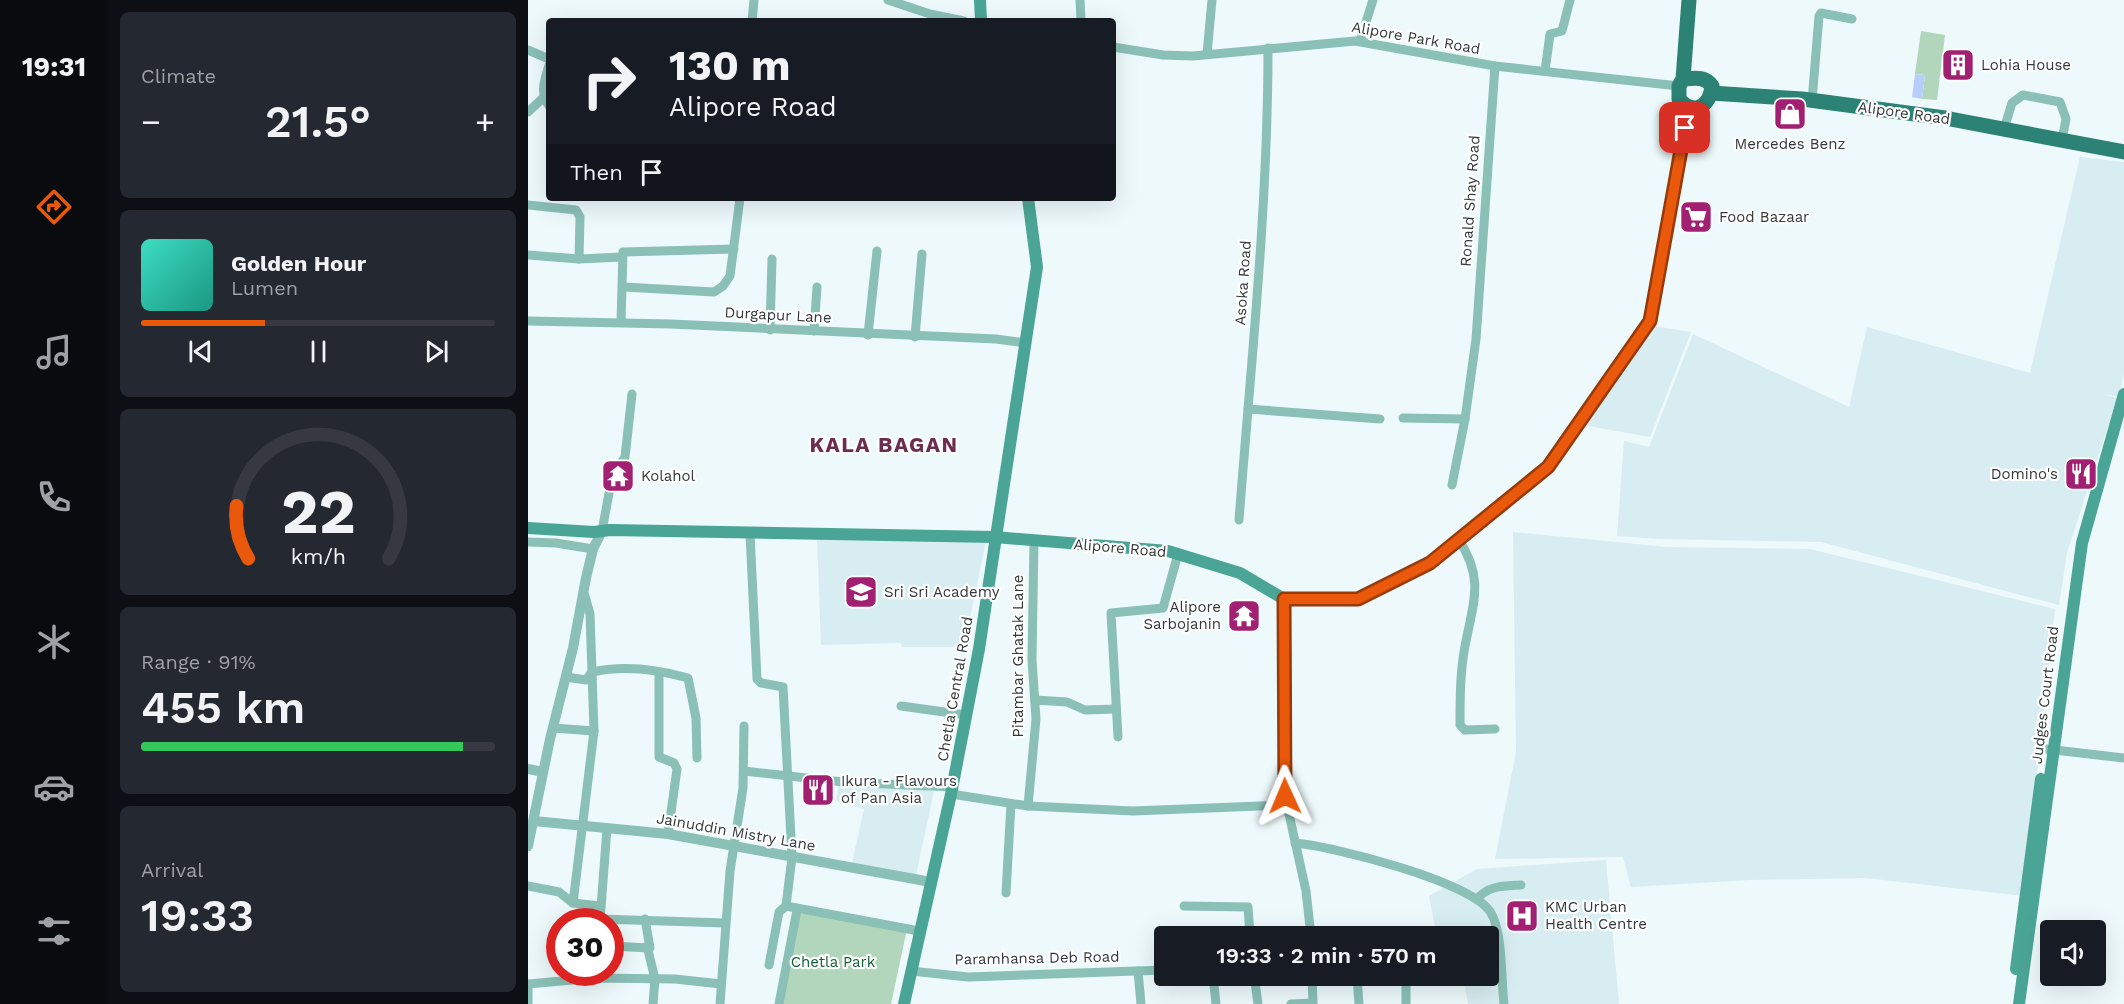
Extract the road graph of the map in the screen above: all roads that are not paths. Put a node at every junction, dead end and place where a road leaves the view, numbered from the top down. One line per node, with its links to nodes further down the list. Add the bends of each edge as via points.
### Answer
1 (754, 0): 9 (street)
2 (888, 0): 10 (street)
3 (980, 0): 11 (main road)
4 (1080, 0): 12 (street)
5 (1212, 0): 18 (street)
6 (1373, 0): 14 (street)
7 (1570, 0): 21 (street, via 1562,32 1550,34)
8 (1689, 0): 23 (highway)
9 (752, 18)
10 (949, 18)
11 (981, 18)
12 (1081, 18)
13 (1852, 19): 25 (street, via 1821,13)
14 (1360, 41): 16 (street, Alipore Park Road); 20 (street, Alipore Park Road)
15 (1116, 47): 18 (street, Alipore Park Road, via 1163,55)
16 (1268, 48): 18 (street, Alipore Park Road); 53 (street, Asoka Road, via 1268,125)
17 (528, 50): 19 (street)
18 (1207, 54)
19 (546, 59)
20 (1495, 66): 21 (street, Alipore Park Road); 56 (street, Ronald Shay Road, via 1476,339)
21 (1545, 71): 23 (street, Alipore Park Road)
22 (546, 76): 26 (street)
23 (1681, 82): 24 (highway, via 1698,77 1708,80); 27 (highway, via 1679,99)
24 (1711, 93): 25 (highway, Alipore Road); 27 (highway, via 1704,106)
25 (1812, 101): 29 (highway, Alipore Road)
26 (546, 102): 28 (street)
27 (1689, 106): 63 (main road, via 1650,321 1548,467)
28 (528, 112)
29 (2004, 129): 30 (highway, Alipore Road); 30 (street, via 2012,103 2023,95 2060,102 2066,119)
30 (2062, 140): 31 (highway, Alipore Road)
31 (2124, 152)
32 (740, 201): 35 (street)
33 (1028, 201): 50 (main road, Chetla Central Road, via 1037,259)
34 (528, 206): 40 (street, via 576,210 580,217)
35 (734, 249): 39 (street, via 626,250); 42 (street, via 730,276 714,292)
36 (878, 251): 48 (street)
37 (922, 254): 49 (street)
38 (528, 255): 40 (street)
39 (622, 257): 40 (street); 42 (street)
40 (579, 259)
41 (772, 259): 46 (street)
42 (624, 287): 45 (street)
43 (817, 287): 47 (street)
44 (528, 321): 45 (street, Durgapur Lane)
45 (621, 322): 46 (street, Durgapur Lane)
46 (770, 330): 47 (street, Durgapur Lane)
47 (814, 331): 48 (street, Durgapur Lane)
48 (868, 335): 49 (street, Durgapur Lane)
49 (915, 337): 50 (street, Durgapur Lane)
50 (1026, 343): 62 (main road, Chetla Central Road)
51 (632, 394): 60 (street, via 625,457 612,477)
52 (2124, 394): 82 (main road, Judges Court Road, via 2082,543 2056,730 2048,739)
53 (1248, 409): 55 (street); 58 (street, Asoka Road)
54 (1403, 418): 56 (street)
55 (1380, 419)
56 (1465, 419): 57 (street, Ronald Shay Road)
57 (1452, 485)
58 (1239, 520)
59 (528, 526): 60 (main road, Alipore Road)
60 (597, 530): 61 (main road, Alipore Road); 66 (street)
61 (750, 534): 62 (main road, Alipore Road); 88 (street, via 757,679 783,687)
62 (994, 537): 64 (main road, Alipore Road); 76 (main road, Chetla Central Road)
63 (1459, 540): 69 (main road, via 1430,563 1358,599); 79 (street, via 1472,560 1475,588 1460,684 1460,725 1465,730)
64 (1034, 541): 67 (main road, Alipore Road); 73 (street, Pitambar Ghatak Lane)
65 (528, 542): 66 (street)
66 (593, 549): 68 (street)
67 (1178, 554): 69 (main road, Alipore Road, via 1240,573); 75 (street, via 1163,608 1111,613)
68 (584, 593): 70 (street, via 590,614); 72 (street)
69 (1284, 599): 91 (street)
70 (592, 672): 71 (street, via 622,669); 72 (street, via 586,680); 80 (street)
71 (658, 673): 83 (street, via 688,678 696,717); 96 (street, via 659,757 674,763 677,769)
72 (566, 677): 78 (street)
73 (1035, 700): 75 (street, via 1067,702 1085,710); 92 (street, Pitambar Ghatak Lane)
74 (901, 706): 76 (street)
75 (1116, 709): 81 (street)
76 (966, 715): 89 (main road, Chetla Central Road)
77 (744, 726): 86 (street)
78 (553, 728): 80 (street); 87 (street)
79 (1495, 729)
80 (594, 731): 94 (street)
81 (1118, 736)
82 (2050, 749): 84 (street); 146 (main road, via 2021,920); 147 (main road, Judges Court Road)
83 (698, 758)
84 (2124, 758)
85 (528, 769): 87 (street)
86 (744, 771): 88 (street); 99 (street)
87 (543, 772): 93 (street)
88 (787, 775): 89 (street); 100 (street)
89 (951, 790): 90 (street); 101 (main road, Chetla Central Road)
90 (1011, 804): 92 (street); 104 (street)
91 (1287, 805): 92 (street, via 1133,811); 97 (street)
92 (1028, 806)
93 (531, 821): 94 (street, Jainuddin Mistry Lane); 98 (street)
94 (581, 826): 95 (street, Jainuddin Mistry Lane); 106 (street)
95 (607, 828): 96 (street, Jainuddin Mistry Lane); 107 (street)
96 (668, 834): 99 (street, Jainuddin Mistry Lane)
97 (1295, 843): 105 (street, via 1419,874); 115 (street)
98 (528, 846)
99 (734, 846): 100 (street, Jainuddin Mistry Lane); 113 (street)
100 (792, 857): 101 (street, Jainuddin Mistry Lane); 108 (street)
101 (931, 882): 116 (main road, Chetla Central Road)
102 (1521, 885): 105 (street, via 1495,887)
103 (528, 886): 106 (street, via 559,892)
104 (1006, 893)
105 (1477, 899): 145 (street, via 1492,914)
106 (573, 903): 107 (street)
107 (600, 906)
108 (786, 906): 110 (street); 119 (street, via 779,912)
109 (1184, 906): 114 (street, via 1248,907)
110 (797, 910): 116 (street); 137 (street)
111 (624, 919): 112 (street)
112 (645, 919): 113 (street); 117 (street)
113 (724, 923): 127 (street)
114 (1249, 926)
115 (1310, 926)
116 (919, 931): 122 (main road, Chetla Central Road)
117 (647, 946): 118 (street, via 650,948); 124 (street)
118 (624, 947)
119 (769, 965)
120 (1138, 970): 121 (street, Paramhansa Deb Road); 122 (street, Paramhansa Deb Road, via 968,977); 139 (street)
121 (1154, 970)
122 (911, 971): 138 (main road, Chetla Central Road)
123 (624, 977): 124 (street)
124 (655, 979): 127 (street); 135 (street)
125 (546, 982): 126 (street)
126 (528, 984): 134 (street)
127 (721, 984): 136 (street)
128 (1214, 986): 140 (street)
129 (1256, 986): 141 (street)
130 (1312, 986): 133 (street)
131 (1358, 986): 143 (street)
132 (1406, 986): 144 (street)
133 (1312, 1003): 142 (street)
134 (528, 1004)
135 (653, 1004)
136 (720, 1004)
137 (778, 1004)
138 (904, 1004)
139 (1141, 1004)
140 (1216, 1004)
141 (1258, 1004)
142 (1291, 1004)
143 (1359, 1004)
144 (1406, 1004)
145 (1504, 1004)
146 (2012, 1004)
147 (2019, 1004)

